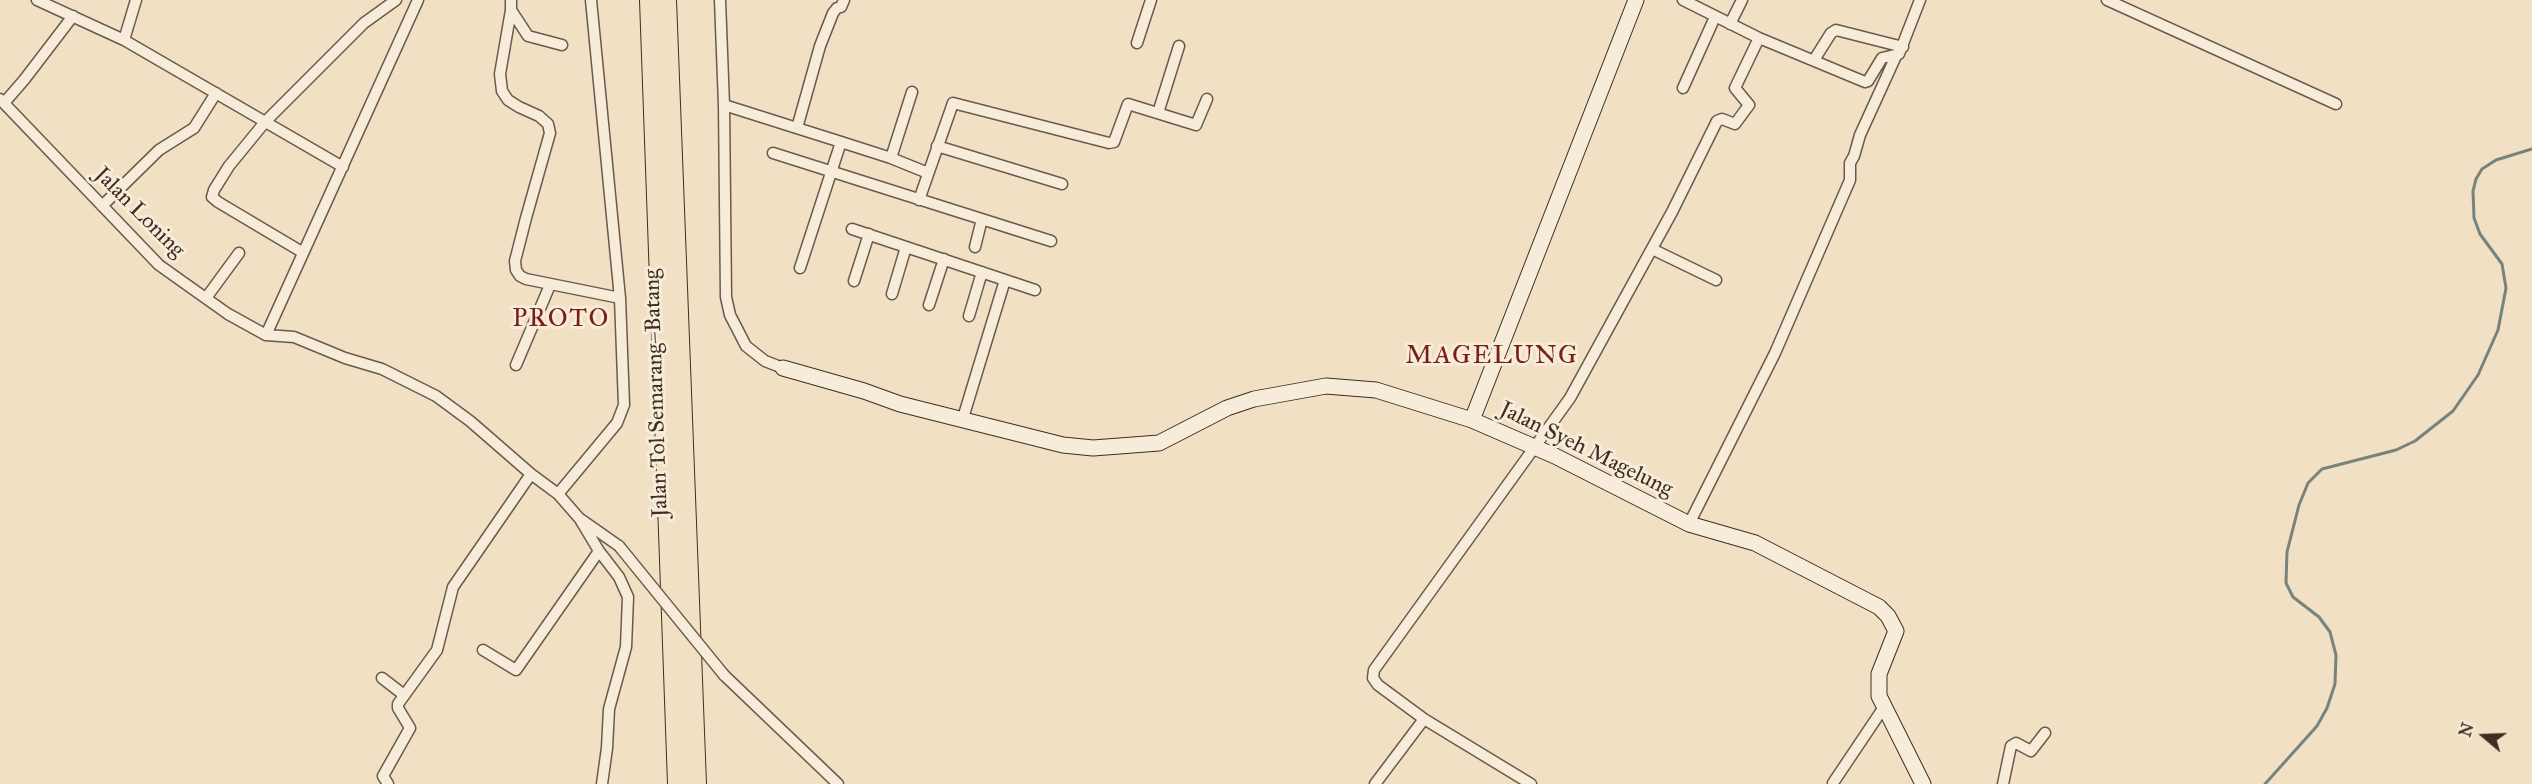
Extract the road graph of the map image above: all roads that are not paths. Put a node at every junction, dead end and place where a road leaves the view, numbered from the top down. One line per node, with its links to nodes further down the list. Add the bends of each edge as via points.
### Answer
1 (37, 0): 17 (street)
2 (135, 0): 21 (street)
3 (396, 0): 35 (street, via 364,23)
4 (418, 0): 41 (street)
5 (591, 0): 66 (street)
6 (650, 0): 89 (highway, Jalan Tol Semarang–Batang)
7 (666, 0): 90 (highway, Jalan Tol Semarang–Batang)
8 (720, 0): 33 (street)
9 (844, 0): 36 (street, via 833,13 820,46)
10 (1151, 0): 22 (street)
11 (1636, 0): 73 (street, Jalan Syeh Magelung)
12 (1683, 0): 18 (street)
13 (1742, 0): 19 (street)
14 (1920, 0): 25 (street)
15 (2107, 0): 32 (street)
16 (511, 5): 23 (street, via 528,36); 62 (street, via 500,74 502,91 513,104 540,116 550,133 515,261 516,270 526,279)
17 (73, 16): 21 (street); 31 (street, via 24,80)
18 (1715, 16): 19 (street); 27 (street)
19 (1730, 24): 20 (street)
20 (1759, 38): 26 (street); 53 (street, via 1735,87 1749,105 1735,124 1718,121)
21 (124, 40): 29 (street)
22 (1137, 43)
23 (562, 45)
24 (1179, 46): 34 (street)
25 (1900, 52): 26 (street, via 1882,58 1865,82); 26 (street, via 1836,30); 78 (street, via 1860,135 1850,162 1850,180 1775,353)
26 (1814, 60)
27 (1683, 88)
28 (912, 92): 40 (street)
29 (216, 93): 35 (street); 46 (street, via 194,128 159,150)
30 (1206, 99): 34 (street, via 1196,125)
31 (2, 101): 46 (street, Jalan Loning)
32 (2336, 104)
33 (724, 105): 36 (street); 71 (street, via 724,279 730,315 746,346 765,361)
34 (1158, 113): 38 (street, via 1128,104 1114,142 1109,143 953,103)
35 (265, 122): 41 (street); 54 (street, via 229,166 212,197)
36 (797, 128): 37 (street)
37 (841, 142): 40 (street); 42 (street)
38 (937, 146): 43 (street); 44 (street)
39 (773, 153): 42 (street)
40 (891, 158): 43 (street)
41 (343, 167): 54 (street)
42 (832, 173): 45 (street); 57 (street)
43 (928, 173): 45 (street)
44 (1062, 184)
45 (919, 200): 47 (street)
46 (102, 206): 65 (street, Jalan Loning, via 154,260)
47 (982, 219): 50 (street); 52 (street)
48 (852, 229): 49 (street)
49 (869, 234): 51 (street); 61 (street)
50 (1051, 241)
51 (906, 247): 56 (street); 64 (street)
52 (975, 247)
53 (1652, 249): 60 (street); 74 (street, via 1570,398)
54 (302, 252): 69 (street)
55 (238, 253): 65 (street)
56 (944, 259): 58 (street); 67 (street)
57 (800, 268)
58 (982, 272): 59 (street); 68 (street)
59 (1005, 280): 63 (street); 72 (street)
60 (1716, 280)
61 (854, 281)
62 (550, 285): 66 (street); 70 (street)
63 (1035, 290)
64 (892, 294)
65 (206, 298): 69 (street, Jalan Loning)
66 (620, 298): 76 (street, via 624,405 617,423)
67 (929, 305)
68 (969, 316)
69 (266, 335): 75 (street, via 294,337 382,369 428,392 470,421)
70 (516, 366)
71 (783, 368): 72 (street, via 900,404)
72 (963, 418): 73 (street, via 1063,444 1098,448 1159,443 1227,408 1326,386 1376,390)
73 (1472, 420): 74 (street, Jalan Syeh Magelung)
74 (1533, 446): 78 (street, Jalan Syeh Magelung); 84 (street, via 1374,670 1373,678 1378,685)
75 (531, 474): 76 (street); 82 (street, via 453,587 439,645)
76 (558, 494): 77 (street)
77 (579, 518): 79 (street); 91 (street, bridge, via 619,546 724,675)
78 (1689, 524): 83 (street, Jalan Syeh Magelung, via 1755,543 1883,610 1896,631 1878,681)
79 (599, 551): 80 (street, via 516,670); 88 (street, via 620,577 628,597 626,647 609,709)
80 (483, 650)
81 (382, 678): 82 (street)
82 (404, 695): 87 (street, via 398,708 410,728 383,776)
83 (1884, 707): 86 (street); 94 (street, Jalan Syeh Magelung)
84 (1424, 719): 92 (street); 93 (street)
85 (2045, 733): 95 (street, via 2031,751 2016,743 2011,746)
86 (1833, 783)
87 (388, 784)
88 (602, 784)
89 (678, 784)
90 (696, 784)
91 (838, 784)
92 (1375, 784)
93 (1531, 784)
94 (1923, 784)
95 (2003, 784)

